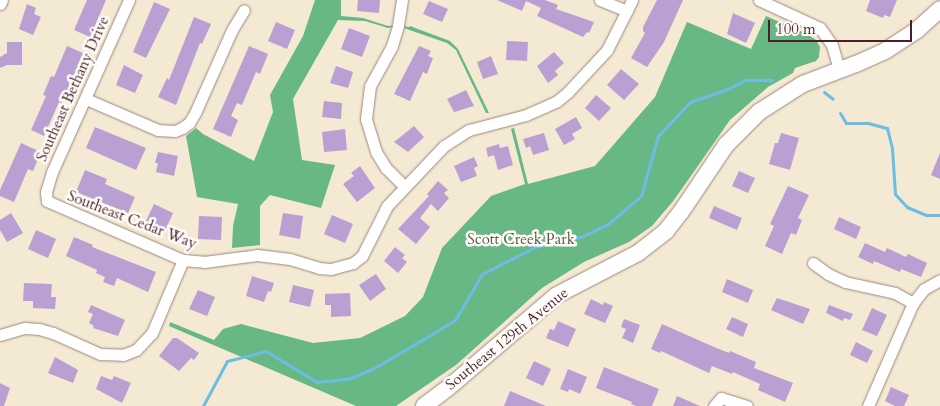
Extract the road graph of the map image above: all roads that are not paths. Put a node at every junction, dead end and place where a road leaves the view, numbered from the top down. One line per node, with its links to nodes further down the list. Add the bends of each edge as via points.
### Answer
1 (2, 0): 7 (street)
2 (129, 0): 12 (street, Southeast Bethany Drive)
3 (402, 0): 13 (street, via 392,46 370,86 366,119 376,152)
4 (600, 0): 9 (street)
5 (632, 0): 9 (street, Southeast Cedar Way)
6 (759, 0): 11 (street, via 820,28 832,45)
7 (0, 4)
8 (244, 10): 12 (street, via 195,113 182,128 158,130)
9 (627, 11): 13 (street, Southeast Cedar Way, via 607,50 557,101 526,115 469,130 444,146)
10 (939, 13): 11 (main road, Southeast 129th Avenue, via 885,51)
11 (839, 70): 20 (main road, Southeast 129th Avenue, via 788,91 748,120 722,150 666,231 638,253 575,284 551,300)
12 (86, 99): 14 (street, Southeast Bethany Drive)
13 (404, 186): 15 (street, Southeast Cedar Way, via 380,217 362,256 342,268 319,268 290,259 257,255 204,262)
14 (46, 192): 15 (street, Southeast Cedar Way, via 46,201 51,205)
15 (183, 260): 19 (street, via 152,333 136,350 123,355 100,354 39,329 25,328)
16 (813, 262): 18 (street, via 845,282 896,293)
17 (940, 280): 18 (street, via 924,289)
18 (913, 303): 23 (street)
19 (0, 335)
20 (424, 406)
21 (714, 406): 22 (street, via 721,398)
22 (747, 406)
23 (868, 406)

